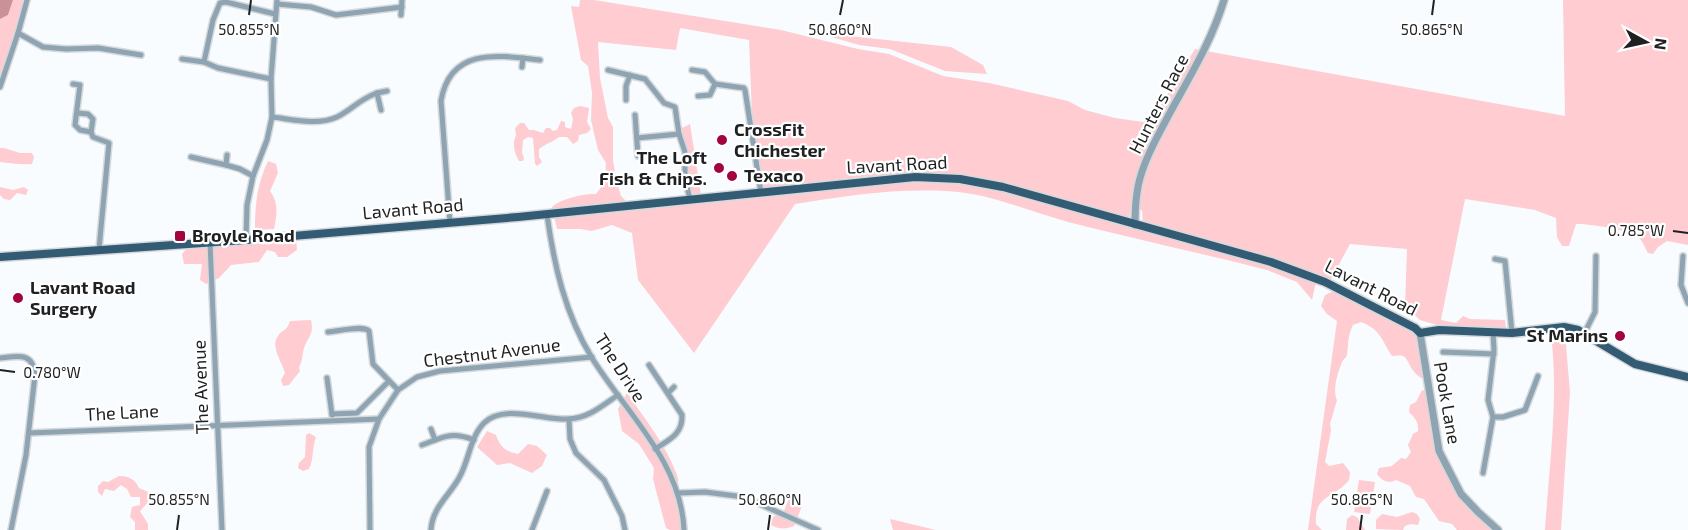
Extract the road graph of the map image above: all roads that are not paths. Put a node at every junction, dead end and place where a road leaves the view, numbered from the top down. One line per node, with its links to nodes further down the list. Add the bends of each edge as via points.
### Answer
1 (27, 0): 7 (street)
2 (1224, 0): 43 (street, Hunters Race, via 1141,174)
3 (277, 2): 4 (street, via 336,15); 5 (street)
4 (402, 3): 6 (street)
5 (275, 14): 12 (street, via 220,3); 17 (street)
6 (401, 15)
7 (18, 33): 8 (street, via 49,48 98,48); 20 (street)
8 (141, 55)
9 (523, 58): 11 (street); 13 (street); 42 (street, via 471,59 457,67 443,88)
10 (182, 59): 12 (street)
11 (540, 60)
12 (204, 62): 17 (street)
13 (522, 67)
14 (692, 69): 19 (street, via 705,72)
15 (608, 70): 16 (street)
16 (630, 75): 24 (street); 30 (street, via 645,79 664,103 675,107)
17 (272, 80): 28 (street)
18 (73, 84): 26 (street, via 81,85)
19 (715, 84): 23 (street, via 710,95); 39 (street, via 746,90)
20 (0, 87)
21 (387, 91): 22 (street)
22 (377, 93): 25 (street); 28 (street, via 331,120)
23 (698, 96)
24 (626, 100)
25 (381, 110)
26 (77, 113): 29 (street, via 75,125); 29 (street, via 93,119)
27 (635, 115): 31 (street)
28 (272, 117): 36 (street)
29 (91, 132): 38 (street, via 93,137 110,143)
30 (679, 134): 31 (street); 40 (street)
31 (636, 138): 33 (street)
32 (227, 155): 35 (street)
33 (638, 156)
34 (191, 157): 35 (street)
35 (225, 165): 36 (street)
36 (253, 176): 44 (street)
37 (96, 185): 38 (street)
38 (105, 186): 46 (street)
39 (761, 193): 40 (main road, Lavant Road); 43 (main road, Lavant Road, via 915,177 960,179 1003,187)
40 (690, 199): 41 (main road, Lavant Road)
41 (547, 215): 42 (main road, Lavant Road); 59 (street, The Drive, via 567,306)
42 (450, 223): 44 (main road, Lavant Road)
43 (1135, 225): 54 (main road, Lavant Road, via 1226,248 1308,275)
44 (246, 240): 45 (main road, Lavant Road)
45 (210, 242): 46 (main road, Lavant Road); 74 (street, The Avenue)
46 (99, 249): 49 (main road, Lavant Road)
47 (1596, 256): 56 (street, via 1594,312)
48 (1683, 256): 51 (street, via 1681,285)
49 (0, 257)
50 (1495, 260): 55 (street, via 1505,261)
51 (1688, 303)
52 (328, 332): 65 (street, via 365,327 369,331 373,364)
53 (1493, 332): 54 (main road, Lavant Road); 55 (main road, Lavant Road); 58 (street)
54 (1420, 333): 92 (street, Pook Lane, via 1438,451 1461,494)
55 (1512, 333): 56 (main road, Lavant Road, via 1563,327)
56 (1584, 334): 63 (main road, Lavant Road, via 1635,364)
57 (1443, 352): 58 (street)
58 (1494, 354): 71 (street, via 1488,400)
59 (592, 357): 67 (street, Chestnut Avenue, via 440,371 417,376); 69 (street, The Drive)
60 (0, 358): 76 (street, via 22,356 34,366)
61 (648, 364): 68 (street)
62 (1538, 376): 71 (street, via 1525,410)
63 (1688, 377)
64 (327, 378): 70 (street)
65 (389, 381): 67 (street); 70 (street, via 357,413)
66 (674, 387): 68 (street)
67 (398, 390): 72 (street, Chestnut Avenue)
68 (668, 393): 80 (street, via 683,423 676,435)
69 (618, 395): 73 (street, via 592,413); 80 (street, The Drive)
70 (332, 417): 72 (street); 74 (street)
71 (1493, 417): 81 (street)
72 (379, 419): 86 (street, Chestnut Avenue, via 369,447)
73 (569, 419): 78 (street, via 532,414 492,417 482,424); 89 (street, via 570,439 576,453 604,480)
74 (218, 424): 76 (street, The Lane); 85 (street, The Avenue)
75 (431, 429): 77 (street)
76 (29, 433): 84 (street)
77 (435, 440): 78 (street, via 460,435); 79 (street)
78 (474, 440): 87 (street, via 459,479 437,507)
79 (422, 445)
80 (655, 449): 83 (street, The Drive)
81 (1483, 473)
82 (547, 491): 88 (street)
83 (678, 493): 90 (street, The Drive); 91 (street, via 744,497)
84 (11, 530)
85 (222, 530)
86 (370, 530)
87 (431, 530)
88 (532, 530)
89 (625, 530)
90 (684, 530)
91 (818, 530)
92 (1498, 530)

